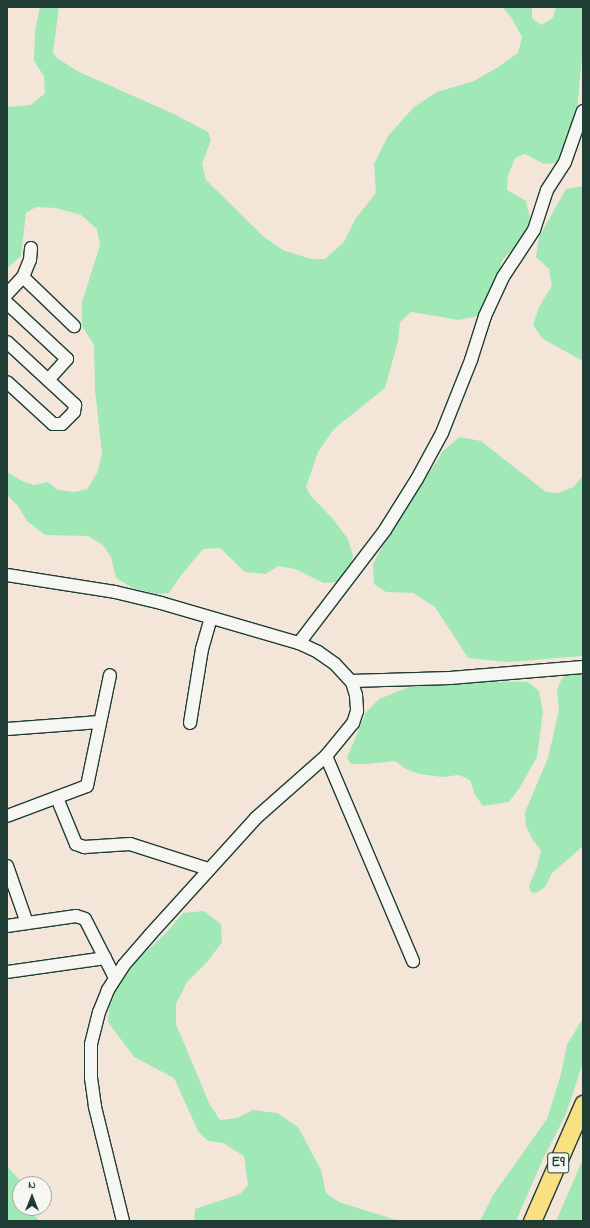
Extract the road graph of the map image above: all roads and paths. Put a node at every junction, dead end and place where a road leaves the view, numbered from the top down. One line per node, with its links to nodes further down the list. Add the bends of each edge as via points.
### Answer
1 (583, 111): 12 (street, via 565,162 547,190 534,230 503,277 485,316 471,360 442,433 385,530)
2 (31, 248): 3 (street, via 30,260)
3 (23, 277): 4 (street); 6 (street)
4 (7, 294)
5 (7, 303): 8 (street, via 67,359)
6 (74, 326)
7 (7, 342): 8 (street)
8 (48, 380): 9 (street, via 75,405 74,412 62,424 53,424)
9 (7, 382)
10 (7, 575): 11 (street, via 115,592)
11 (211, 618): 12 (street); 17 (street, via 202,649)
12 (299, 643): 15 (street, via 335,664)
13 (583, 667): 15 (street, via 450,678)
14 (110, 675): 16 (street)
15 (351, 681): 19 (street, via 356,695 357,711 353,723)
16 (100, 722): 18 (street); 20 (street, via 87,786)
17 (190, 723)
18 (7, 728)
19 (326, 756): 23 (street, via 256,818); 27 (street)
20 (57, 798): 21 (street); 23 (street, via 76,844 84,847 130,844)
21 (7, 816)
22 (7, 866): 24 (street)
23 (208, 870): 29 (street)
24 (27, 923): 25 (street); 26 (street, via 76,916 85,919)
25 (7, 926)
26 (105, 958): 28 (street); 29 (street)
27 (413, 961)
28 (7, 972)
29 (115, 978): 31 (street, via 99,1012 90,1056 95,1107)
30 (583, 1104): 32 (highway, E9)
31 (123, 1221)
32 (532, 1221)

